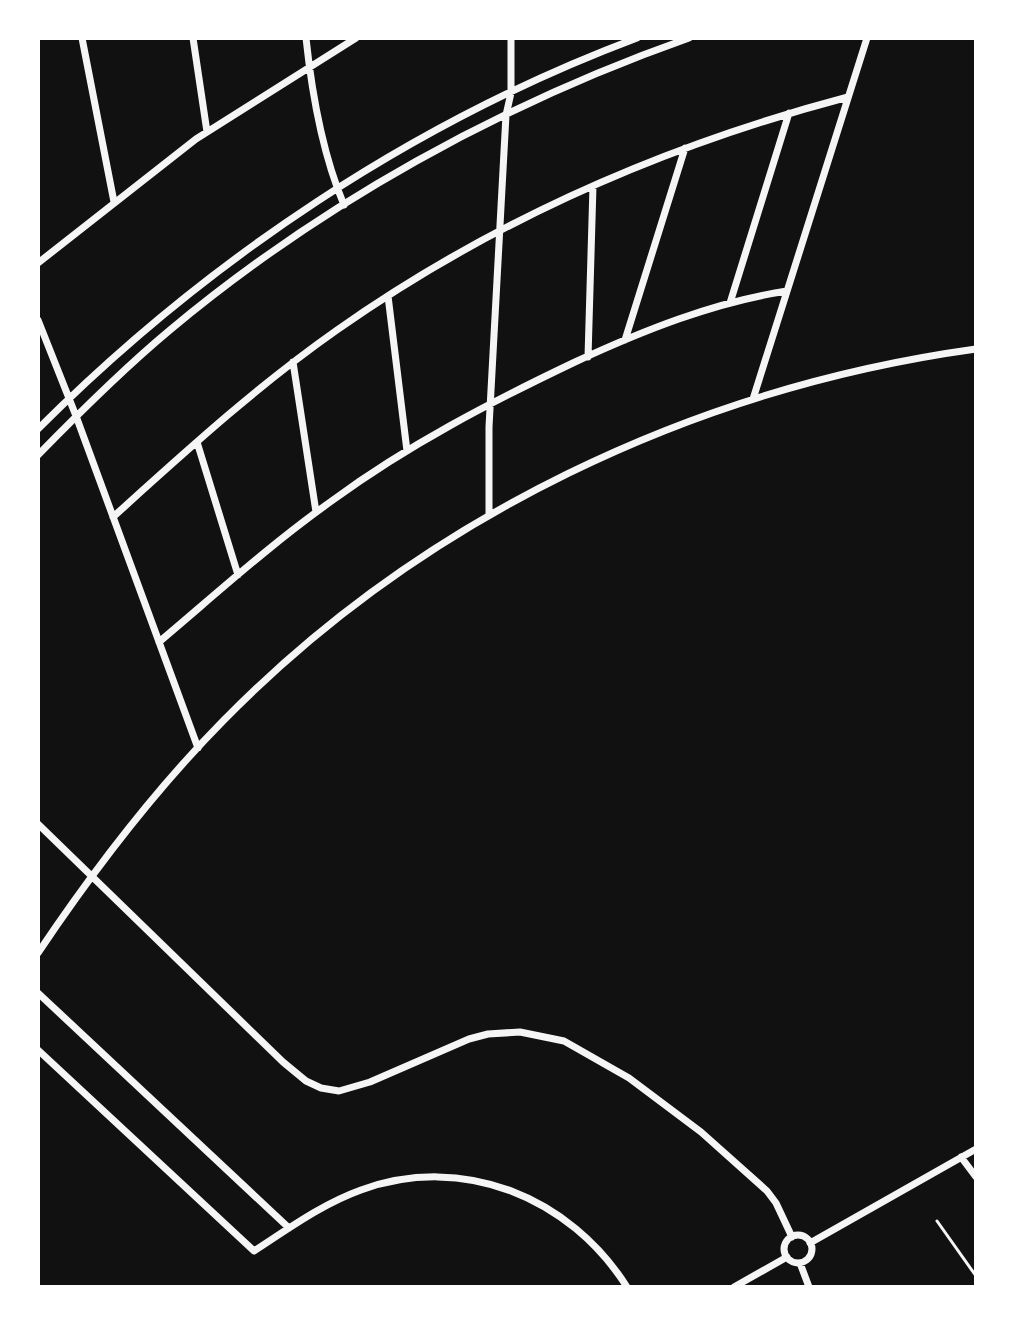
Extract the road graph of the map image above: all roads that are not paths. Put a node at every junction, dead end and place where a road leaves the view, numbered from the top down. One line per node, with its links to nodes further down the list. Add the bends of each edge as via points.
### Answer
1 (82, 38): 19 (street)
2 (193, 38): 15 (street)
3 (306, 38): 10 (street)
4 (356, 38): 10 (street)
5 (511, 38): 11 (street)
6 (637, 38): 11 (street)
7 (689, 38): 9 (street)
8 (867, 38): 12 (street)
9 (676, 40): 14 (street)
10 (309, 66): 15 (street); 18 (street)
11 (511, 93): 14 (street); 18 (street)
12 (848, 97): 13 (street); 23 (street)
13 (789, 113): 16 (street); 25 (street)
14 (506, 115): 20 (street); 21 (street)
15 (207, 132): 19 (street)
16 (685, 148): 17 (street); 27 (street)
17 (593, 186): 21 (street); 29 (street)
18 (337, 189): 20 (street); 31 (street, via 201,284)
19 (114, 202): 22 (street)
20 (344, 205): 34 (street, via 206,301)
21 (500, 230): 24 (street); 33 (street)
22 (38, 263)
23 (787, 291): 25 (street); 32 (street)
24 (388, 296): 30 (street); 37 (street)
25 (730, 303): 27 (street)
26 (38, 320): 31 (street)
27 (625, 340): 29 (street)
28 (976, 349): 32 (street, via 870,368)
29 (588, 357): 33 (street)
30 (293, 362): 36 (street); 39 (street)
31 (69, 399): 34 (street); 35 (street)
32 (753, 399): 40 (street, via 604,456)
33 (490, 404): 37 (street); 40 (street)
34 (76, 416): 38 (street); 41 (street)
35 (38, 429)
36 (197, 442): 41 (street); 42 (street)
37 (407, 451): 39 (street)
38 (38, 455)
39 (316, 512): 42 (street)
40 (489, 515): 44 (street, via 313,640)
41 (113, 517): 43 (street)
42 (238, 575): 43 (street)
43 (159, 642): 44 (street)
44 (198, 748): 46 (street)
45 (38, 824): 46 (street)
46 (92, 877): 47 (street); 55 (street, via 283,1062 314,1085 354,1088 488,1034 520,1032 564,1041 629,1078 701,1132 767,1191)
47 (38, 953)
48 (38, 993): 54 (street)
49 (38, 1050): 54 (street, via 254,1251)
50 (976, 1149): 51 (street)
51 (961, 1157): 52 (street); 56 (street)
52 (976, 1177)
53 (937, 1221): 59 (lane)
54 (289, 1228): 60 (street, via 338,1200 385,1183 429,1177 473,1180 520,1193 558,1214 594,1244)
55 (792, 1237): 56 (street, via 802,1236); 57 (street, via 785,1245)
56 (810, 1243): 58 (street, via 810,1257)
57 (787, 1257): 58 (street); 61 (street)
58 (800, 1263): 62 (street)
59 (976, 1276)
60 (627, 1287)
61 (734, 1287)
62 (809, 1287)

